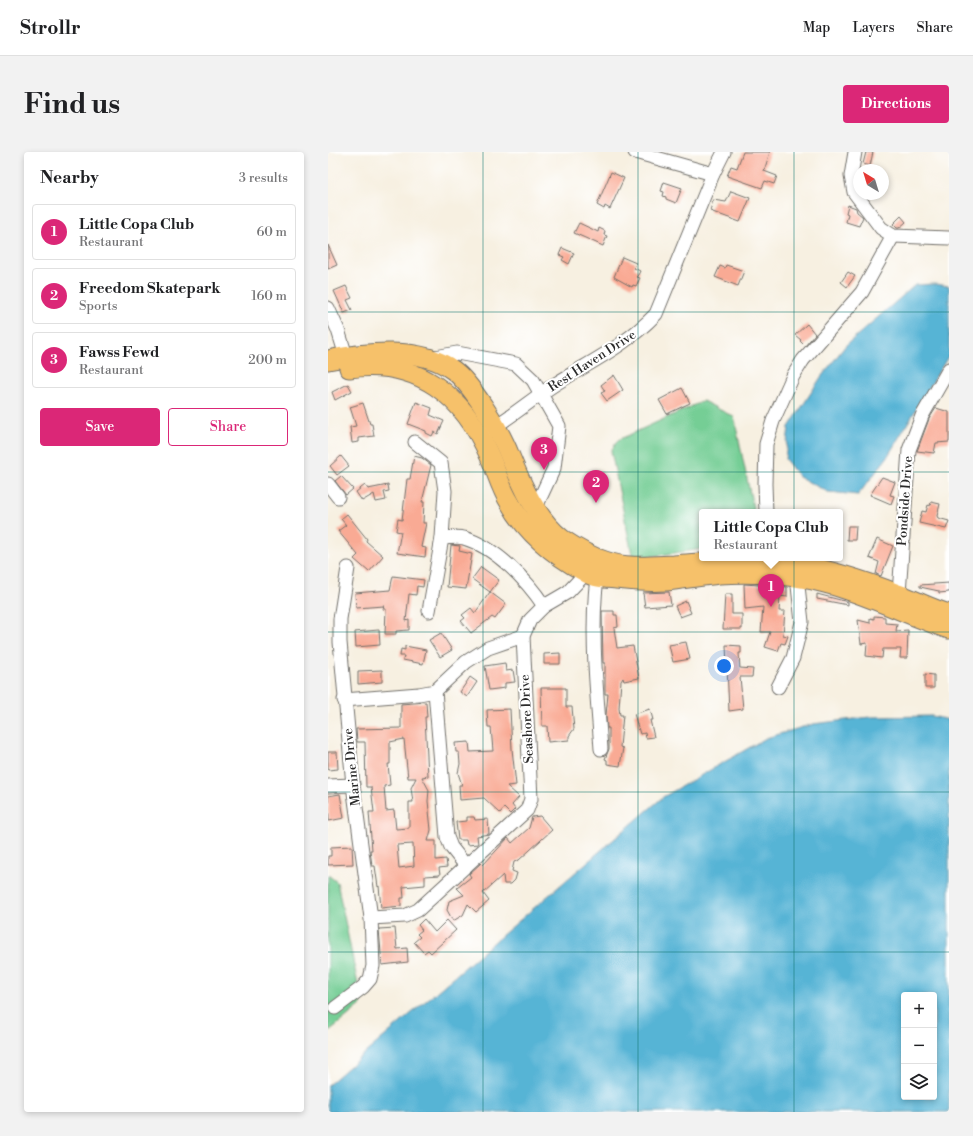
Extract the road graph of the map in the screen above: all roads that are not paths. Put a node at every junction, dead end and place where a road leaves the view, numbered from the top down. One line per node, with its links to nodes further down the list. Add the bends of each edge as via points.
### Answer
1 (635, 152): 4 (street)
2 (724, 152): 4 (street, Rest Haven Drive)
3 (855, 152): 5 (street, via 851,176 854,192 881,228)
4 (713, 174): 12 (street, Rest Haven Drive, via 656,314 616,348)
5 (894, 236): 6 (street); 19 (street, via 862,292 803,360 793,376 766,444)
6 (949, 238)
7 (328, 308): 8 (street, via 338,330)
8 (337, 358): 9 (highway, via 379,352)
9 (426, 359): 12 (street, via 457,353 516,364 533,380); 13 (highway, via 441,363 454,371)
10 (328, 372): 14 (highway, via 388,366 429,380 446,392 460,407)
11 (948, 373): 26 (street, Pondside Drive, via 922,416 909,450)
12 (540, 394): 13 (street, Rest Haven Drive); 18 (street, via 559,426 554,468)
13 (496, 426): 14 (street, Rest Haven Drive); 18 (highway)
14 (478, 436): 24 (highway, via 510,504 529,530 544,546)
15 (416, 442): 20 (street, via 441,463 445,491)
16 (328, 484): 17 (street)
17 (338, 497)
18 (535, 509): 21 (highway, via 562,539 604,561 646,567)
19 (766, 509)
20 (442, 538): 27 (street, via 463,538 484,546 534,591); 28 (street)
21 (725, 561)
22 (780, 561): 26 (highway, via 826,570)
23 (348, 568): 34 (street, Marine Drive, via 340,619)
24 (592, 575): 25 (highway, via 645,582 729,574); 27 (street, Seashore Drive); 35 (street)
25 (797, 576): 30 (highway, via 859,594); 32 (street, via 802,622 793,658)
26 (899, 594): 29 (highway)
27 (544, 606): 31 (street, Seashore Drive, via 530,620)
28 (429, 611)
29 (949, 614)
30 (949, 629)
31 (523, 636): 33 (street, via 488,648 466,662); 38 (street, Seashore Drive, via 530,805)
32 (778, 687)
33 (435, 691): 34 (street); 38 (street, via 447,837 451,848)
34 (344, 700): 36 (street, Marine Drive)
35 (601, 749)
36 (353, 785): 37 (street); 39 (street, Marine Drive)
37 (328, 786)
38 (466, 866): 39 (street, Seashore Drive, via 418,910 405,916)
39 (371, 918): 40 (street, Marine Drive, via 373,966 370,978 363,987)
40 (335, 1008)

